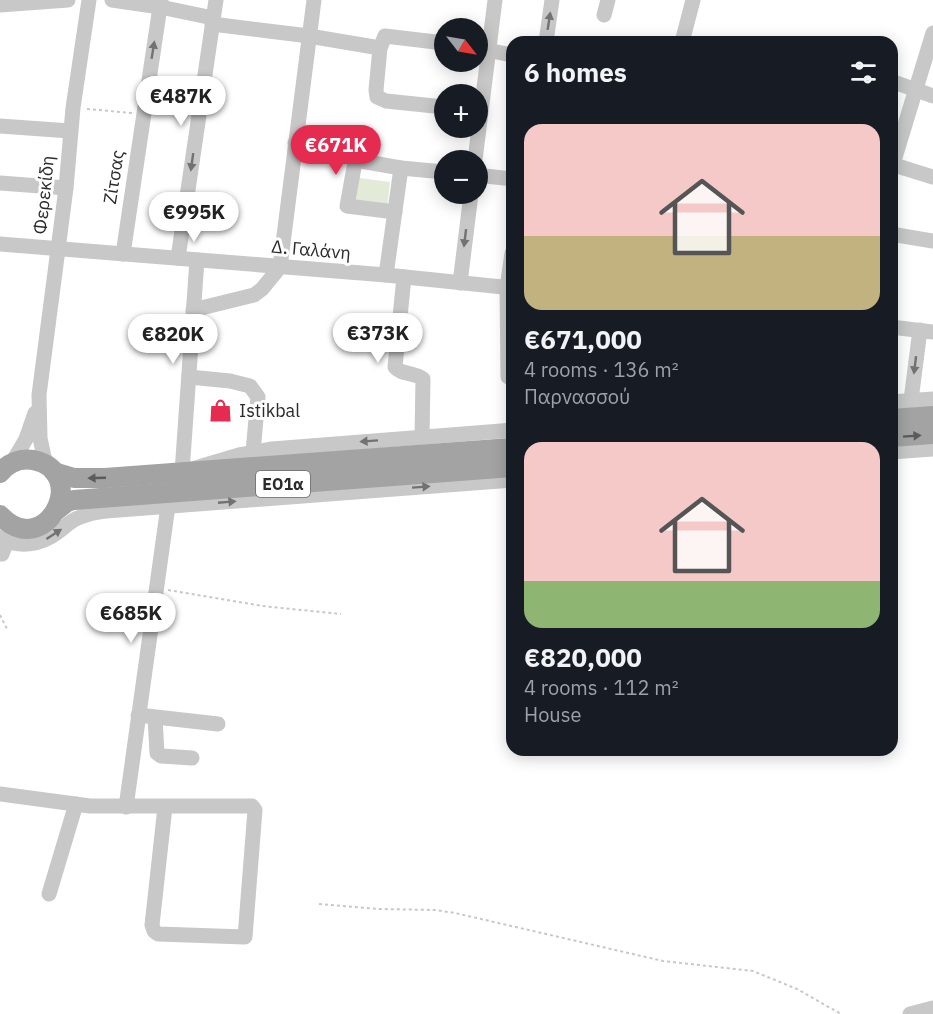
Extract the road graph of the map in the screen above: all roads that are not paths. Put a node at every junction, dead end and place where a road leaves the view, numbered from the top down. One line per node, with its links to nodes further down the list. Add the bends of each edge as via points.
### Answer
1 (68, 0): 10 (street)
2 (89, 0): 27 (street, Φερεκίδη)
3 (112, 0): 9 (street)
4 (216, 0): 11 (street)
5 (314, 0): 14 (street)
6 (495, 0): 12 (street)
7 (552, 0): 15 (street, one-way to 7)
8 (693, 0): 16 (street)
9 (161, 4): 11 (street); 45 (street, Ζίτσας, one-way to 9)
10 (0, 5)
11 (212, 21): 14 (street); 46 (street, one-way to 46)
12 (488, 26)
13 (933, 33): 21 (street)
14 (309, 36): 17 (street); 28 (street)
15 (547, 36)
16 (684, 36)
17 (383, 42): 18 (street); 25 (street, via 377,97)
18 (434, 43)
19 (488, 50): 20 (street)
20 (506, 54)
21 (927, 68): 23 (street)
22 (898, 84): 23 (street)
23 (915, 90): 24 (street); 29 (street)
24 (933, 96)
25 (434, 106)
26 (0, 126): 27 (street)
27 (70, 131): 38 (street, Φερεκίδη)
28 (295, 143): 30 (street, via 357,151); 48 (street)
29 (898, 145)
30 (355, 160): 32 (street); 40 (street, via 347,206)
31 (898, 166): 35 (street)
32 (401, 168): 33 (street); 40 (street)
33 (434, 171)
34 (488, 176): 36 (street)
35 (933, 177)
36 (506, 178)
37 (0, 183): 38 (street)
38 (66, 188): 44 (street, Φερεκίδη)
39 (470, 204): 51 (street, one-way to 51)
40 (395, 212): 49 (street)
41 (898, 235): 42 (street)
42 (933, 241)
43 (0, 244): 44 (street, Δ. Γαλάνη)
44 (58, 248): 45 (street, Δ. Γαλάνη); 57 (street, Φερεκίδη)
45 (123, 254): 46 (street, Δ. Γαλάνη)
46 (178, 258): 47 (street, Δ. Γαλάνη)
47 (197, 260): 48 (street, Δ. Γαλάνη); 53 (street)
48 (280, 267): 49 (street, Δ. Γαλάνη); 53 (street, via 254,295)
49 (386, 275): 50 (street, Δ. Γαλάνη)
50 (404, 277): 51 (street, Δ. Γαλάνη); 66 (street, via 395,367 423,379)
51 (460, 283): 52 (street, Δ. Γαλάνη)
52 (506, 288)
53 (193, 310): 56 (street)
54 (898, 328): 55 (street)
55 (926, 331): 58 (street, one-way to 58)
56 (189, 377): 69 (street, via 250,386 258,397); 74 (street)
57 (39, 395): 72 (street, Φερεκίδη, via 26,439); 73 (street, Φερεκίδη, via 40,438)
58 (898, 399)
59 (933, 399): 60 (street)
60 (898, 404)
61 (898, 405): 62 (main road)
62 (933, 416)
63 (506, 430): 66 (street)
64 (933, 434): 65 (main road, one-way to 64)
65 (898, 436)
66 (422, 437): 69 (street, one-way to 69)
67 (506, 448): 74 (main road, ΕΟ1α)
68 (933, 449): 70 (street)
69 (253, 452): 74 (street)
70 (898, 452)
71 (506, 466): 77 (main road, ΕΟ1α, via 74,500)
72 (6, 468): 73 (main road, ΕΟ1α, via 28,460)
73 (52, 470): 74 (main road, ΕΟ1α, one-way to 73, via 87,478 64,476); 77 (main road, via 61,488)
74 (182, 472)
75 (506, 480): 76 (street, one-way to 75)
76 (168, 506): 79 (street, one-way to 76, via 41,542 76,519 95,512); 80 (street)
77 (57, 510): 78 (main road, ΕΟ1α, via 47,522 29,528 16,527)
78 (0, 515)
79 (2, 547)
80 (138, 715): 81 (street); 86 (street)
81 (155, 718): 82 (street); 83 (street, via 157,753)
82 (218, 724)
83 (192, 758)
84 (0, 794): 85 (street)
85 (76, 804): 86 (street); 88 (street)
86 (126, 807): 87 (street)
87 (165, 807): 87 (street, via 154,931 245,937 254,808)
88 (49, 894)
89 (933, 1008): 90 (street)
90 (910, 1014)

